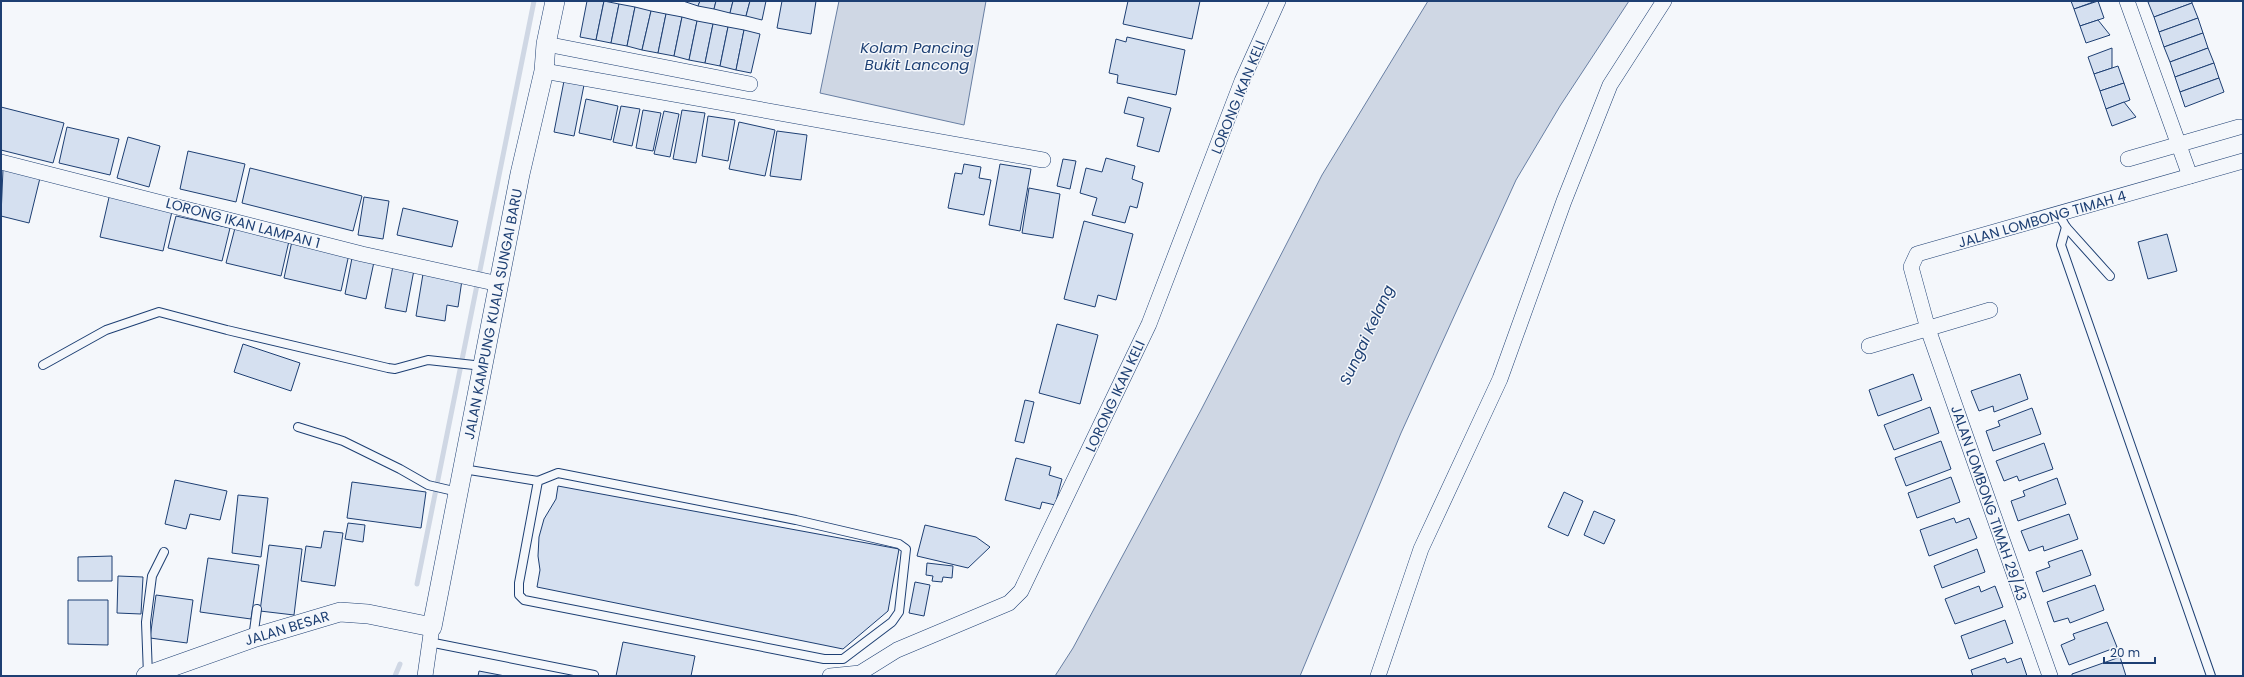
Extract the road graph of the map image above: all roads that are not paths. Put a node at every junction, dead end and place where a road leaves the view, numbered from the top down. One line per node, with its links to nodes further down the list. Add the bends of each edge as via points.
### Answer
1 (555, 1): 5 (street, JALAN KAMPUNG KUALA SUNGAI BARU)
2 (1278, 1): 34 (street, LORONG IKAN KELI, via 1242,82 1149,324 1021,590 1009,603 897,650 860,673)
3 (1664, 1): 35 (street, via 1610,85 1564,200 1500,379 1421,549)
4 (2127, 1): 9 (street)
5 (546, 44): 6 (street, JALAN KAMPUNG KUALA SUNGAI BARU); 7 (street)
6 (544, 72): 11 (street); 17 (street, JALAN KAMPUNG KUALA SUNGAI BARU)
7 (750, 84)
8 (2239, 127): 9 (street)
9 (2178, 144): 10 (street); 14 (street)
10 (2128, 159)
11 (1043, 160)
12 (2243, 161): 14 (street, JALAN LOMBONG TIMAH 4)
13 (1, 162): 17 (street, LORONG IKAN LAMPAN 1, via 362,254)
14 (2190, 176): 15 (street, JALAN LOMBONG TIMAH 4)
15 (2062, 221): 16 (lane); 19 (street, JALAN LOMBONG TIMAH 4, via 1917,254 1911,267); 37 (lane, via 2061,245)
16 (2110, 276)
17 (492, 283): 22 (street, JALAN KAMPUNG KUALA SUNGAI BARU)
18 (1990, 310): 19 (street)
19 (1928, 329): 20 (street); 36 (street, JALAN LOMBONG TIMAH 29/43)
20 (1869, 346)
21 (43, 365): 22 (lane, via 106,330 159,312 395,370 428,360)
22 (478, 366): 24 (street, JALAN KAMPUNG KUALA SUNGAI BARU)
23 (298, 427): 26 (lane, via 343,441 434,487)
24 (464, 469): 25 (lane); 26 (street, JALAN KAMPUNG KUALA SUNGAI BARU)
25 (538, 481): 25 (lane, via 558,473 796,520 899,544 906,549 899,612 892,622 843,659 824,659 524,600 518,595 518,583)
26 (453, 491): 29 (street, JALAN KAMPUNG KUALA SUNGAI BARU)
27 (164, 552): 32 (lane, via 152,576 146,622)
28 (257, 609): 30 (lane)
29 (430, 634): 30 (street, JALAN BESAR, via 368,614 340,612); 31 (lane); 33 (street)
30 (253, 638): 32 (street, JALAN BESAR)
31 (594, 675)
32 (147, 676)
33 (424, 676)
34 (830, 676)
35 (1378, 676)
36 (2050, 676)
37 (2211, 676)

